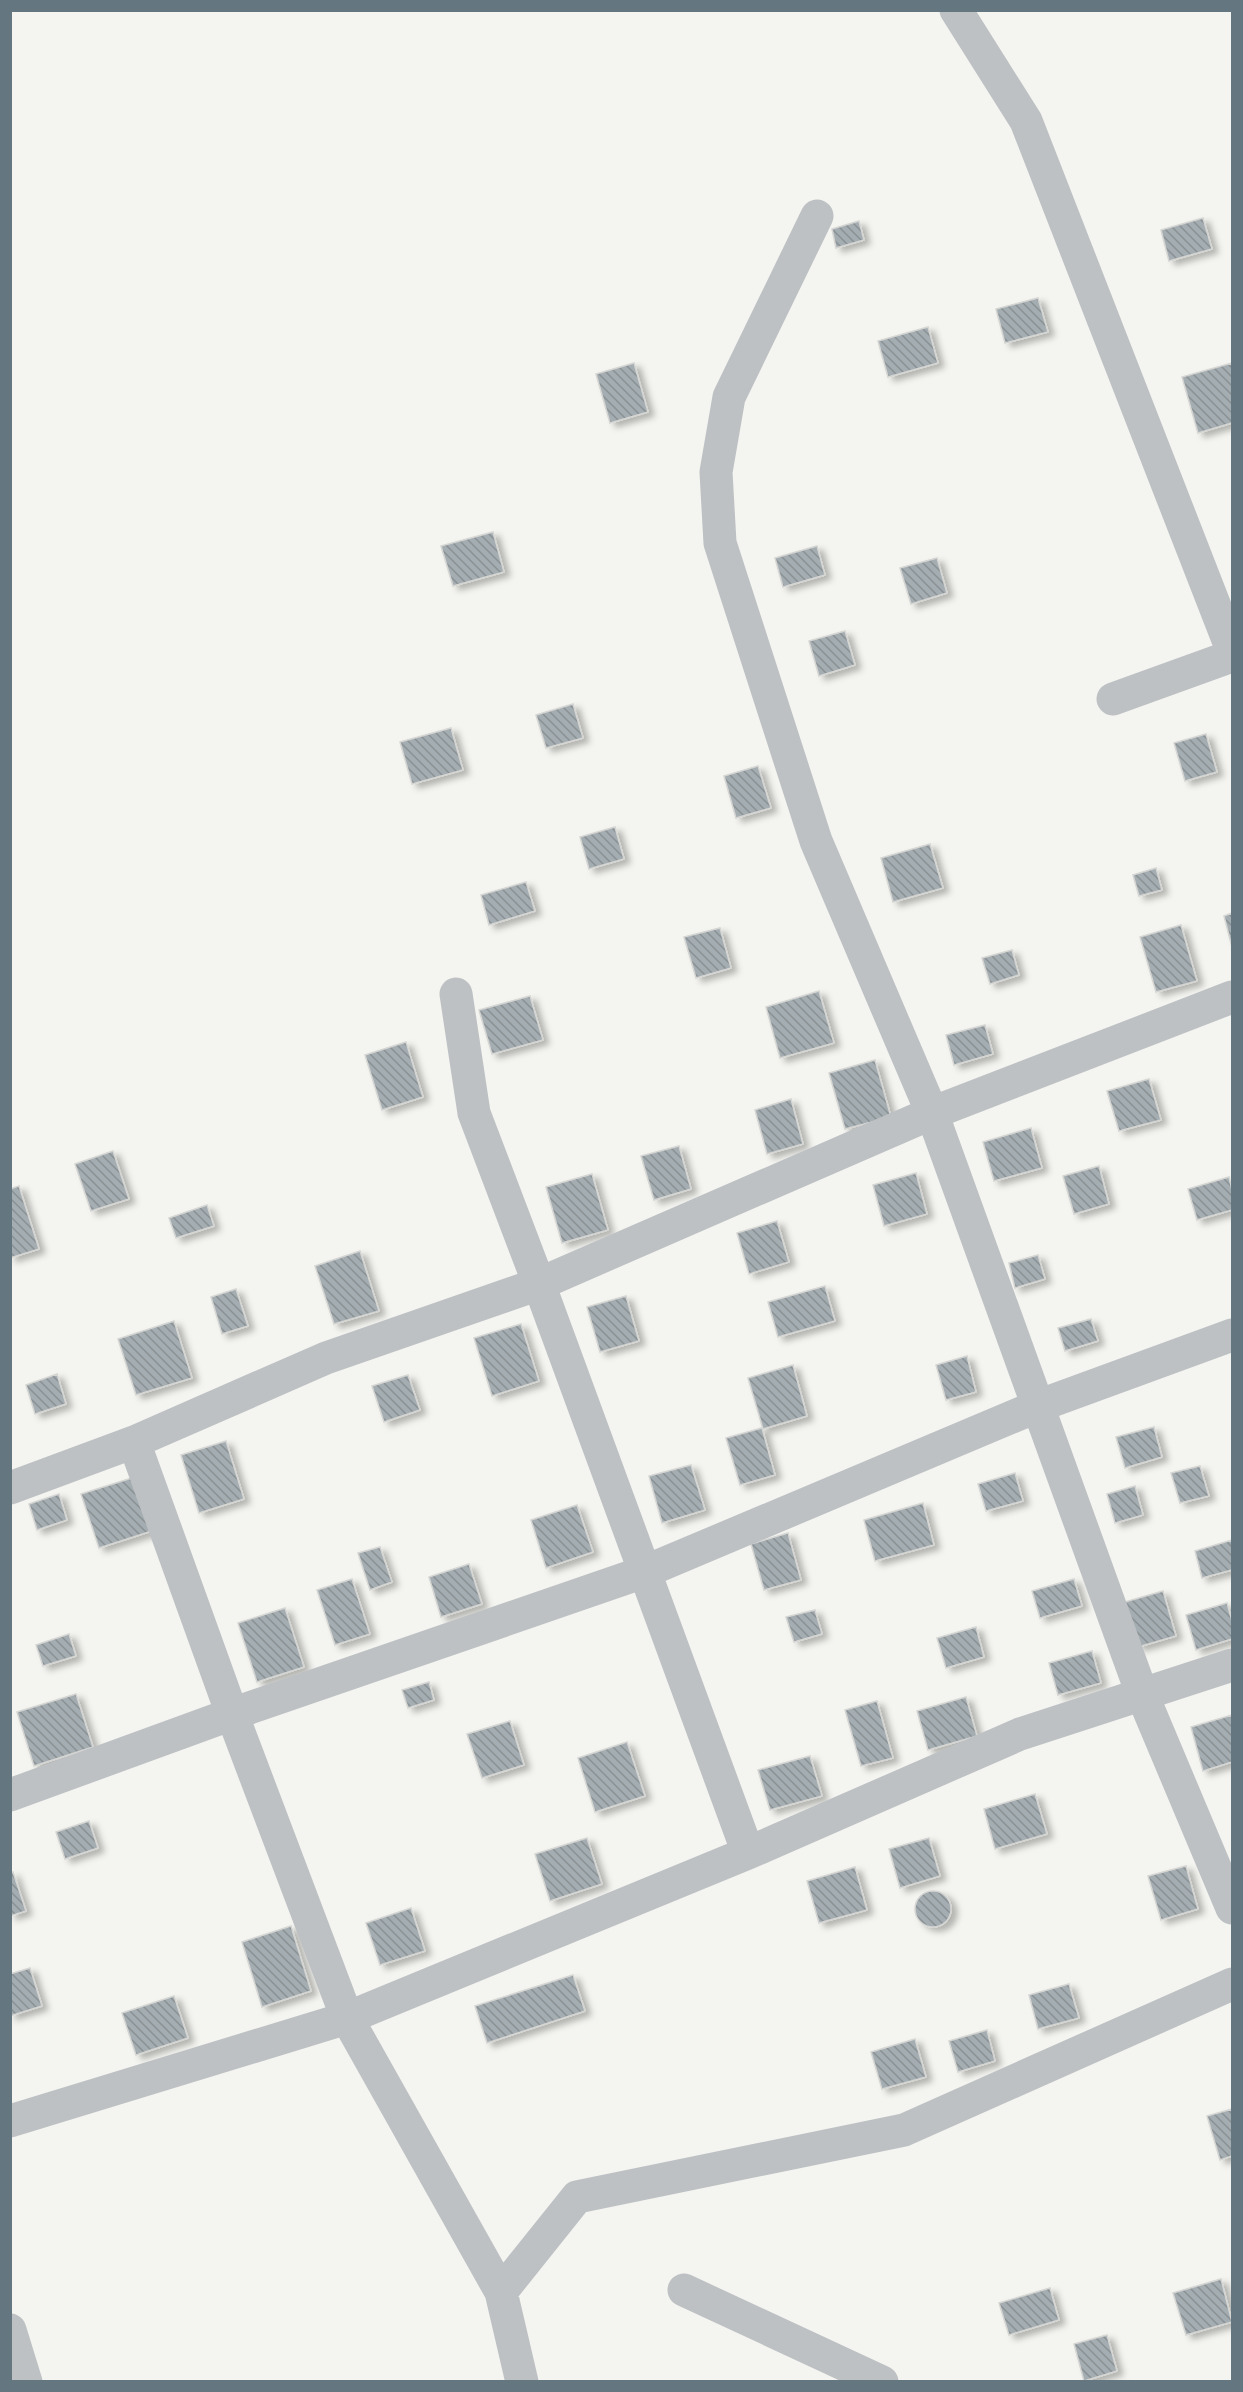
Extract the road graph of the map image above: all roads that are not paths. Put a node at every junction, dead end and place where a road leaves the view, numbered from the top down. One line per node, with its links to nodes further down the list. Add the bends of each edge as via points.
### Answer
1 (956, 10): 3 (street, via 1026,121)
2 (817, 216): 8 (street, via 729,397 716,472 720,543 816,841)
3 (1233, 650)
4 (1233, 656): 5 (street)
5 (1113, 699)
6 (456, 994): 9 (street, via 474,1113)
7 (1233, 997): 8 (street)
8 (932, 1113): 9 (street); 11 (street)
9 (539, 1284): 12 (street, via 326,1358); 14 (street)
10 (1233, 1335): 11 (street)
11 (1038, 1406): 14 (street); 16 (street)
12 (134, 1442): 13 (street); 17 (street)
13 (10, 1488)
14 (644, 1572): 17 (street); 19 (street)
15 (1233, 1665): 16 (street)
16 (1142, 1694): 19 (street, via 1020,1734); 20 (street)
17 (232, 1714): 18 (street); 22 (street)
18 (10, 1795)
19 (748, 1854): 22 (street)
20 (1233, 1908)
21 (1233, 1984): 25 (street, via 904,2130 577,2197)
22 (347, 2018): 23 (street); 25 (street)
23 (10, 2121)
24 (684, 2290): 29 (street)
25 (501, 2292): 28 (street)
26 (10, 2330): 27 (street)
27 (26, 2382)
28 (522, 2382)
29 (882, 2382)

